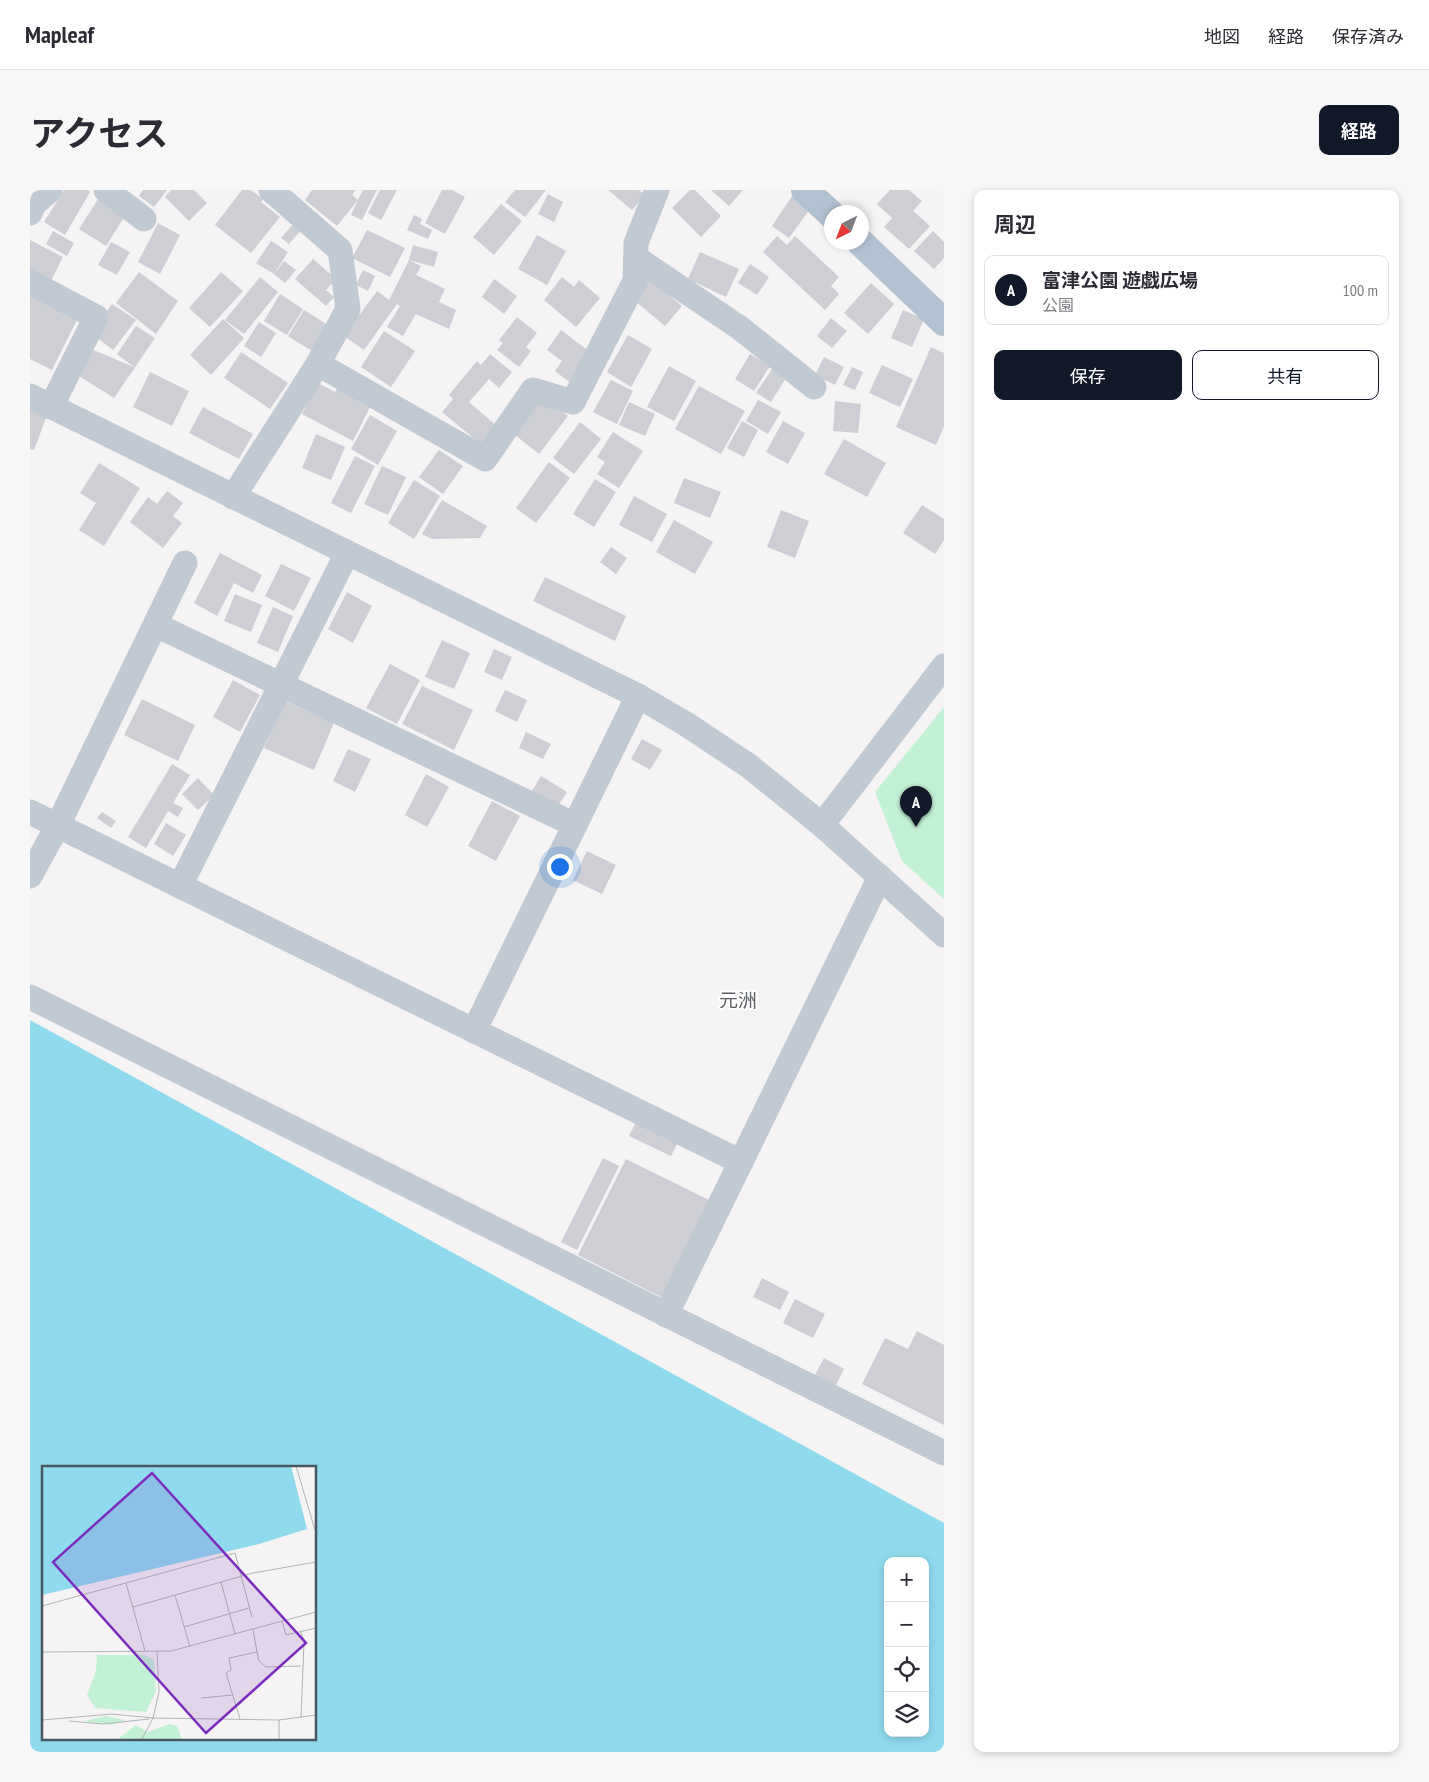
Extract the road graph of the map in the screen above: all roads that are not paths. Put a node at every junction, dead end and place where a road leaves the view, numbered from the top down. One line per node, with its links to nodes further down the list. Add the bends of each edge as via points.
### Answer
1 (106, 190): 6 (street)
2 (271, 190): 11 (street, via 340,250 348,309)
3 (657, 190): 8 (street, via 636,242)
4 (805, 190): 5 (main road)
5 (824, 208)
6 (144, 219)
7 (868, 250): 10 (main road)
8 (636, 258): 11 (street, via 635,281 573,402 533,390 485,460); 12 (street, via 740,328)
9 (30, 282): 13 (street, via 96,317)
10 (944, 322)
11 (318, 364): 14 (street)
12 (814, 387)
13 (40, 402): 14 (street)
14 (233, 496): 15 (street)
15 (347, 553): 19 (street); 20 (street)
16 (186, 563): 17 (street)
17 (156, 625): 19 (street); 22 (street)
18 (944, 666): 24 (street)
19 (280, 684): 23 (street); 27 (street)
20 (638, 696): 23 (street); 24 (street, via 749,766)
21 (30, 812): 22 (street)
22 (58, 825): 25 (street); 27 (street)
23 (575, 825): 30 (street)
24 (822, 825): 26 (street)
25 (30, 876)
26 (880, 877): 28 (street); 31 (street)
27 (180, 886): 30 (street)
28 (944, 935)
29 (30, 997): 32 (street)
30 (474, 1031): 31 (street)
31 (741, 1162): 32 (street)
32 (666, 1315): 33 (street)
33 (944, 1453)

